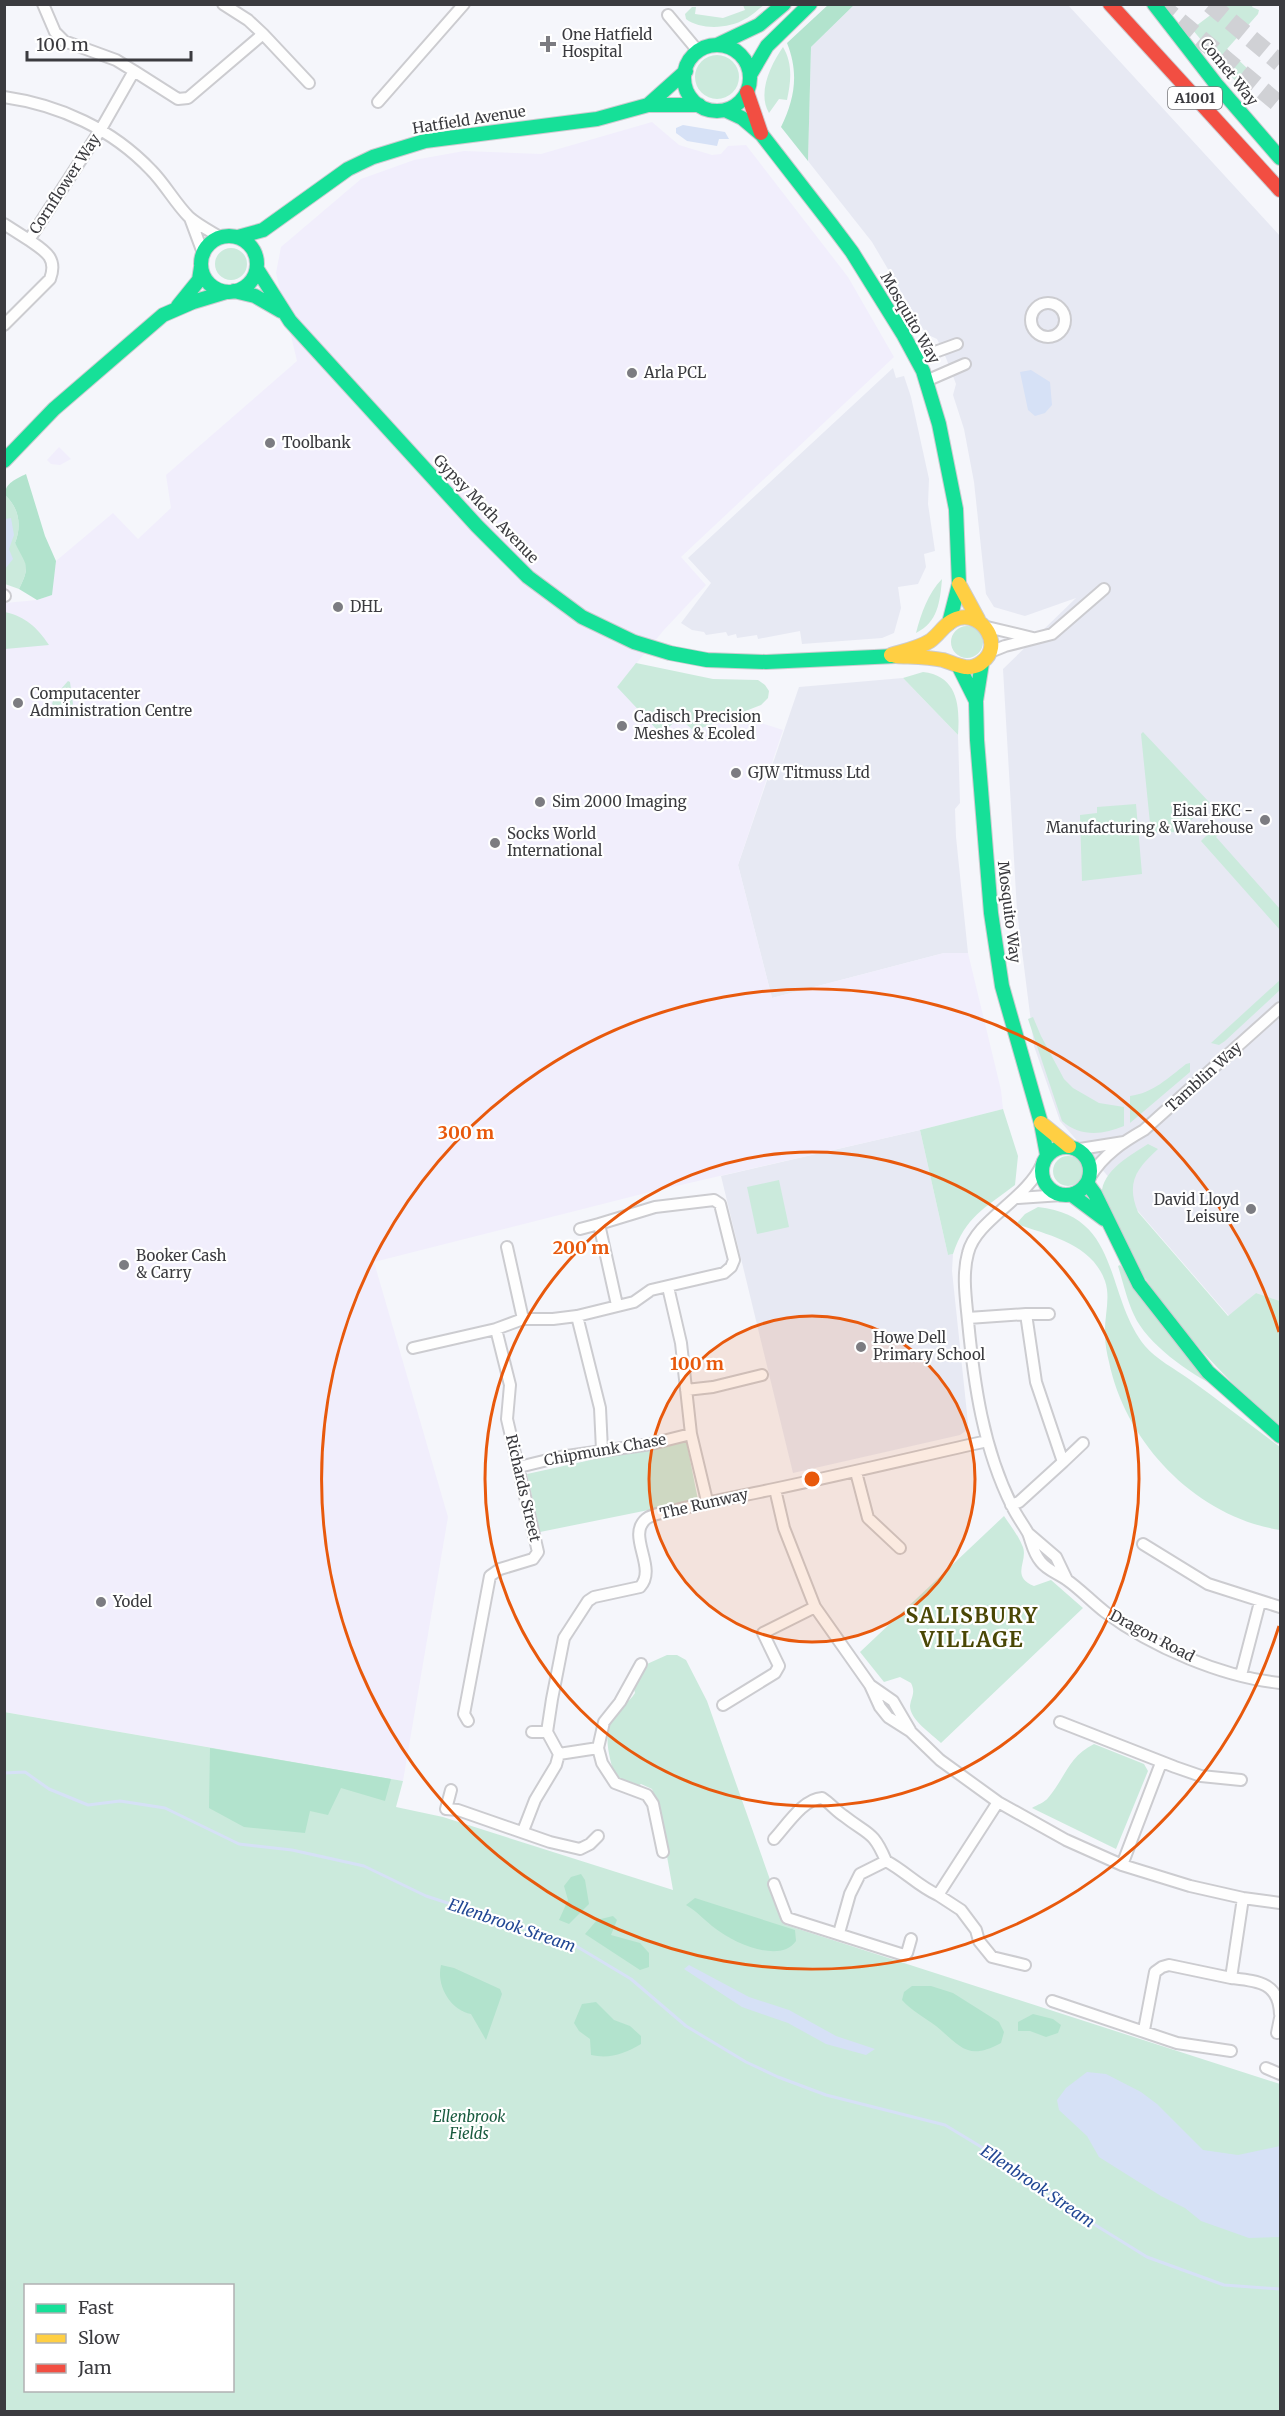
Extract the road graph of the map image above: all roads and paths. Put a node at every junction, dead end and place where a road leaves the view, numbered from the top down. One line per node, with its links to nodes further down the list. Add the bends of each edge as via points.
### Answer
1 (43, 4): 13 (street, via 55,32 64,41 116,60)
2 (224, 4): 9 (street)
3 (464, 4): 18 (street)
4 (784, 4): 10 (street, via 759,25)
5 (810, 4): 14 (street, via 766,46)
6 (1110, 4): 25 (street, A1001)
7 (1154, 4): 24 (street, Comet Way / A1001, via 1216,84)
8 (668, 15): 11 (street)
9 (263, 34): 13 (street, via 188,98 178,99); 15 (street)
10 (717, 45): 11 (street); 14 (street, via 736,51 748,65)
11 (698, 51): 12 (street)
12 (686, 70): 19 (street, Hatfield Avenue); 20 (street, via 687,90)
13 (134, 71): 22 (street, Cornflower Way)
14 (750, 75): 16 (street)
15 (309, 83)
16 (747, 92): 21 (street); 23 (street, Mosquito Way)
17 (4, 97): 22 (street, via 40,104)
18 (378, 102)
19 (648, 105): 20 (street, Hatfield Avenue); 27 (street, Hatfield Avenue, via 597,119 425,141 373,157 348,169)
20 (699, 105): 21 (street)
21 (725, 110): 23 (street, Mosquito Way)
22 (101, 129): 26 (street, via 152,170); 31 (street, Cornflower Way)
23 (762, 135): 39 (street, Mosquito Way, via 852,252)
24 (1281, 158)
25 (1281, 190)
26 (190, 217): 29 (street); 32 (street)
27 (278, 220): 30 (street, Hatfield Avenue, via 263,230); 33 (street, Hatfield Avenue, via 267,234)
28 (4, 224): 31 (street, Cornflower Way)
29 (220, 237): 30 (street); 32 (street, via 207,246)
30 (238, 237): 33 (street, via 249,244)
31 (29, 240): 37 (street, Cornflower Way, via 51,258 54,268 32,300)
32 (202, 258): 34 (street, via 203,274 209,283); 35 (street, via 199,280)
33 (257, 264): 34 (street, via 249,283); 36 (street, Gypsy Moth Avenue)
34 (230, 292): 35 (street); 36 (street, Gypsy Moth Avenue, via 255,296)
35 (175, 310): 42 (street, via 164,315 54,409)
36 (283, 312): 48 (street, Gypsy Moth Avenue, via 514,565 567,608 630,640 707,660 782,662)
37 (4, 325)
38 (957, 344): 39 (street)
39 (914, 354): 41 (street, Mosquito Way)
40 (965, 364): 41 (street)
41 (926, 381): 43 (street, Mosquito Way, via 956,510)
42 (4, 461)
43 (960, 584): 45 (street, Mosquito Way); 46 (street, Mosquito Way)
44 (1104, 589): 47 (street, via 1052,634)
45 (982, 623): 46 (street, via 959,618); 47 (street); 49 (street, via 992,642)
46 (945, 628): 48 (street, Gypsy Moth Avenue, via 927,643); 50 (street, via 941,651)
47 (1033, 638): 49 (street)
48 (891, 655): 50 (street, Gypsy Moth Avenue)
49 (986, 658): 50 (street, via 971,667); 51 (street, Mosquito Way)
50 (953, 664): 51 (street, Mosquito Way)
51 (976, 701): 53 (street, Mosquito Way, via 982,820 999,966 1013,1030)
52 (1281, 1008): 54 (street, Tamblin Way, via 1144,1130)
53 (1041, 1122): 55 (street); 56 (street, Mosquito Way)
54 (1124, 1142): 55 (street, Tamblin Way); 57 (street, Tamblin Way, via 1098,1163)
55 (1074, 1148): 56 (street, via 1056,1148); 57 (street, via 1089,1162)
56 (1045, 1160): 58 (street, via 1045,1184); 59 (street, Dragon Road, via 1036,1178)
57 (1088, 1180): 58 (street, via 1081,1190); 60 (street)
58 (1067, 1195): 59 (street); 60 (street)
59 (1018, 1198): 69 (street, Dragon Road, via 983,1228 968,1252 964,1280)
60 (1106, 1220): 76 (street, via 1139,1284 1208,1372)
61 (599, 1224): 62 (street); 64 (street, via 677,1203 714,1200 720,1204 734,1260 731,1267 724,1273); 65 (street)
62 (580, 1229)
63 (507, 1247): 70 (street)
64 (668, 1287): 65 (street); 74 (street, via 681,1343)
65 (617, 1305): 68 (street)
66 (1026, 1314): 67 (street); 69 (street); 80 (street, via 1036,1382)
67 (1049, 1314)
68 (577, 1316): 70 (street); 79 (street, via 600,1408)
69 (968, 1318): 77 (street, Dragon Road, via 974,1379)
70 (522, 1319): 71 (street)
71 (496, 1329): 72 (street); 81 (street, Richards Street, via 510,1385 507,1419)
72 (413, 1348)
73 (762, 1375): 74 (street)
74 (686, 1390): 75 (street)
75 (691, 1434): 79 (street, Chipmunk Chase); 84 (street)
76 (1281, 1436)
77 (987, 1441): 82 (street, The Runway); 85 (street, Dragon Road)
78 (1083, 1443): 80 (street)
79 (602, 1450): 81 (street, Chipmunk Chase)
80 (1063, 1462): 85 (street)
81 (519, 1467): 95 (street, Richards Street, via 538,1552 533,1559 490,1576 464,1714)
82 (856, 1472): 83 (street, The Runway); 87 (street, via 868,1518)
83 (775, 1489): 84 (street, The Runway); 89 (street, via 784,1528)
84 (707, 1501): 98 (street, The Runway, via 649,1516 641,1524 646,1578 639,1587 588,1601 564,1638)
85 (1011, 1505): 92 (street, Dragon Road, via 1042,1564 1068,1580 1106,1613 1156,1642)
86 (1143, 1544): 88 (street, via 1208,1584)
87 (900, 1548)
88 (1260, 1602): 90 (street); 92 (street)
89 (815, 1606): 94 (street, via 763,1634 779,1666 775,1673); 104 (street, via 888,1717)
90 (1281, 1608)
91 (641, 1664): 99 (street, via 604,1722)
92 (1241, 1675): 93 (street, Dragon Road)
93 (1281, 1683)
94 (723, 1705)
95 (468, 1721)
96 (1060, 1722): 101 (street)
97 (532, 1732): 98 (street)
98 (547, 1732): 100 (street)
99 (598, 1748): 100 (street); 108 (street, via 615,1784 647,1795)
100 (559, 1754): 105 (street)
101 (1161, 1763): 102 (street, via 1202,1776); 110 (street)
102 (1241, 1780)
103 (451, 1790): 105 (street, via 446,1809)
104 (998, 1803): 110 (street); 112 (street)
105 (523, 1831): 106 (street, via 580,1849)
106 (598, 1836)
107 (774, 1839): 109 (street, via 806,1804 822,1798 869,1832)
108 (663, 1852)
109 (886, 1861): 112 (street); 115 (street, via 860,1874)
110 (1122, 1865): 113 (street)
111 (774, 1884): 115 (street, via 787,1918)
112 (938, 1895): 117 (street, via 966,1915 987,1953)
113 (1243, 1898): 114 (street); 118 (street)
114 (1281, 1903)
115 (839, 1933): 116 (street, via 904,1955)
116 (911, 1939)
117 (1025, 1965)
118 (1231, 1978): 120 (street, via 1270,1987 1280,2002); 121 (street, via 1169,1965 1162,1967 1155,1972)
119 (1052, 2001): 121 (street)
120 (1281, 2016): 122 (street)
121 (1144, 2030): 123 (street, via 1177,2043)
122 (1276, 2033)
123 (1232, 2051)
124 (1266, 2068): 125 (street)
125 (1281, 2074)

